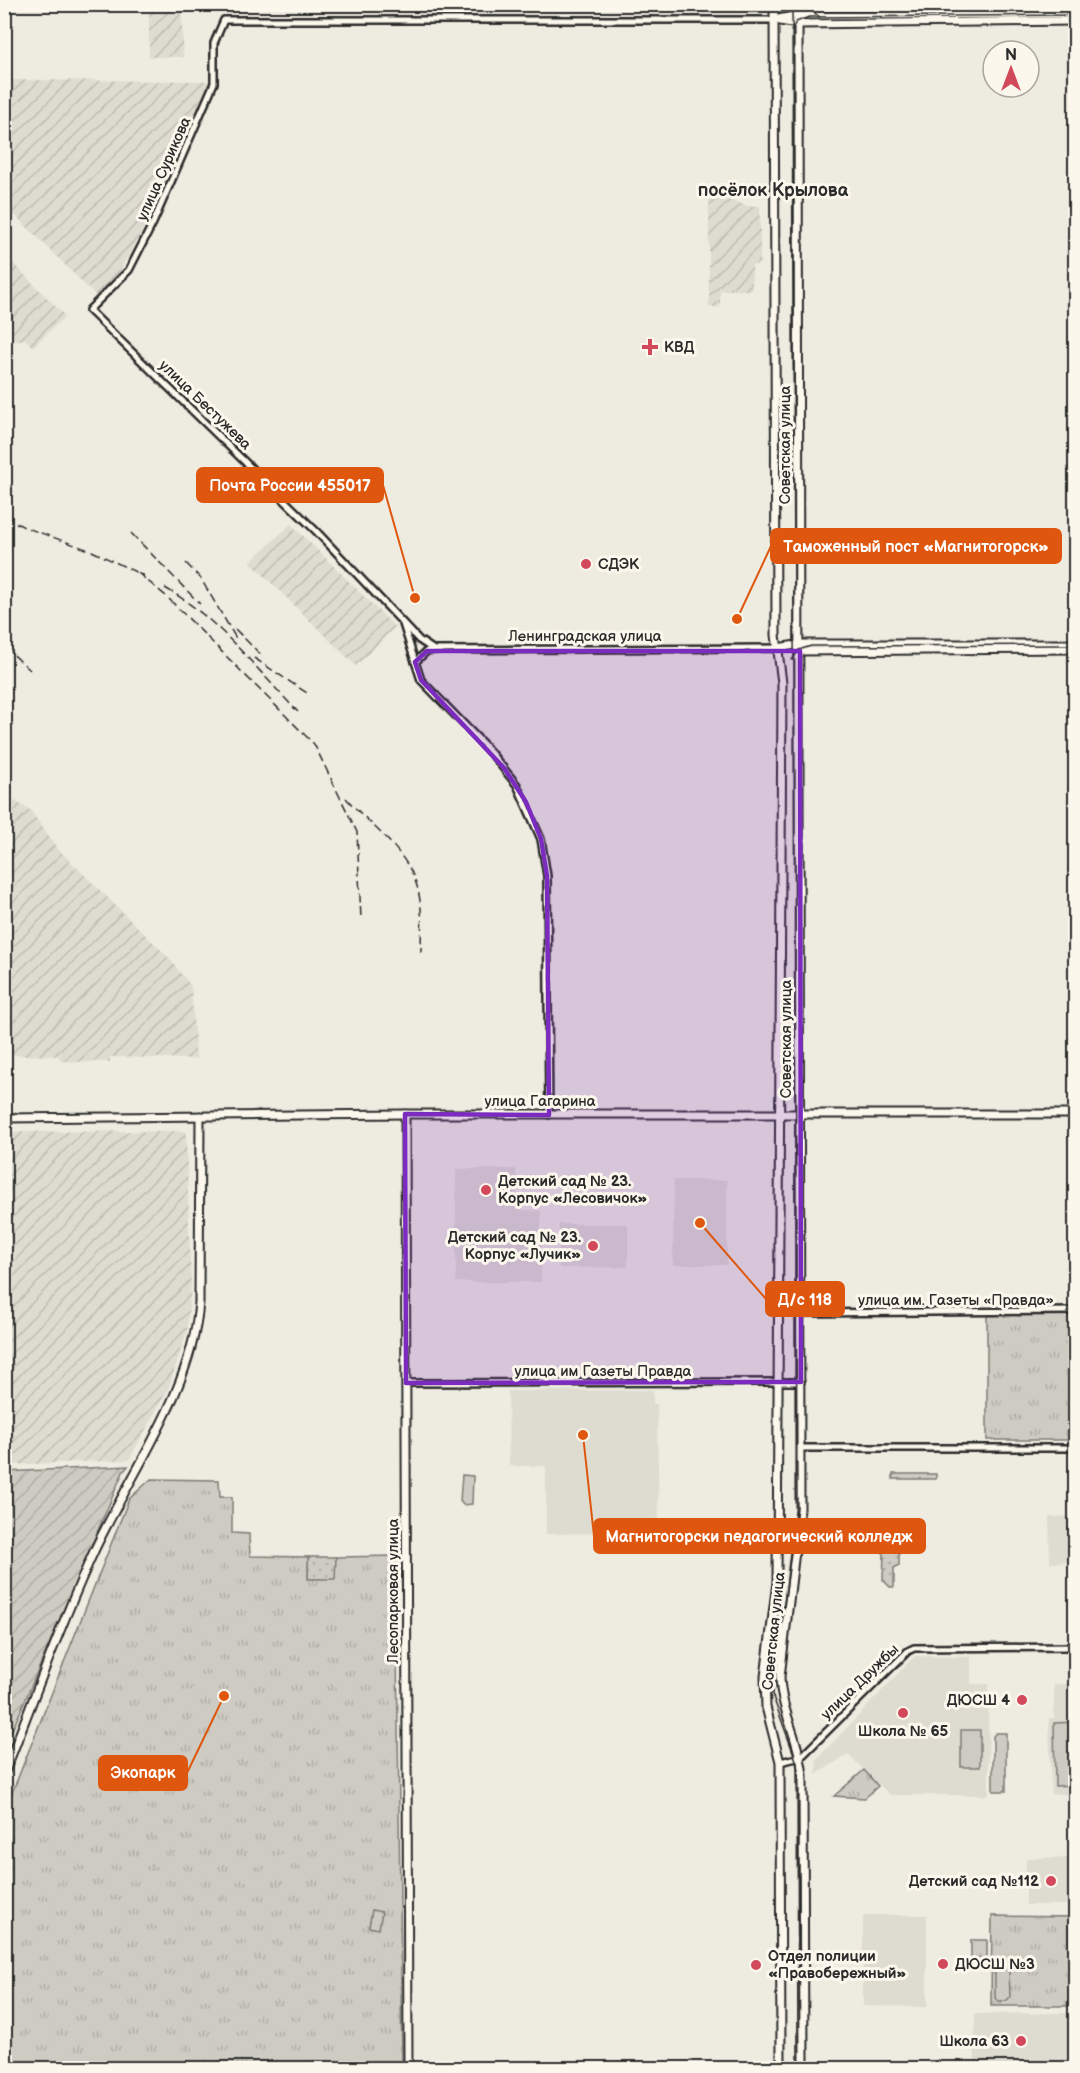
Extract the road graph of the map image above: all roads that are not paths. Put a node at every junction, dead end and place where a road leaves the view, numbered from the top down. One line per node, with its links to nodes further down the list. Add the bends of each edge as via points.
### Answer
1 (774, 4): 5 (main road, Советская улица)
2 (798, 4): 4 (main road, Советская улица)
3 (1076, 14): 4 (main road)
4 (798, 15): 5 (main road); 7 (main road, Советская улица)
5 (774, 20): 7 (main road); 8 (street, улица Сурикова, via 224,20 214,43 214,83 153,223 129,270); 11 (main road, Советская улица)
6 (1076, 21): 7 (main road)
7 (798, 24): 12 (main road, Советская улица)
8 (88, 310): 9 (street, улица Бестужева, via 317,532)
9 (402, 623): 14 (street); 15 (street)
10 (1076, 644): 12 (main road, Ленинградская улица)
11 (777, 648): 12 (main road, Ленинградская улица); 14 (street, Ленинградская улица); 19 (main road, Советская улица, via 782,682)
12 (800, 648): 13 (main road, Ленинградская улица); 20 (main road, Советская улица)
13 (1076, 649)
14 (434, 650): 15 (street)
15 (415, 662): 17 (street, via 421,680 517,785 541,839 547,876)
16 (405, 1114): 17 (main road, улица Гагарина); 21 (main road, улица Гагарина); 26 (main road, Лесопарковая улица)
17 (549, 1114): 19 (main road, улица Гагарина)
18 (1076, 1114): 20 (main road, улица Гагарина)
19 (780, 1115): 20 (main road, улица Гагарина); 27 (main road, Советская улица)
20 (800, 1115): 24 (main road, Советская улица)
21 (200, 1116): 22 (main road, улица Гагарина); 33 (main road, via 199,1302 185,1367 89,1562)
22 (4, 1118)
23 (1076, 1311): 24 (street, улица им. Газеты «Правда»)
24 (800, 1313): 25 (main road, Советская улица)
25 (801, 1382): 27 (street, улица им Газеты Правда); 28 (main road, Советская улица)
26 (406, 1383): 27 (street, улица им Газеты Правда); 34 (main road, Лесопарковая улица)
27 (778, 1383): 32 (main road, Советская улица, via 777,1582 765,1677 766,1707)
28 (800, 1448): 29 (street); 31 (main road, Советская улица, via 800,1516 780,1700)
29 (1076, 1448)
30 (1076, 1647): 31 (street, улица Дружбы, via 914,1648)
31 (801, 1757): 32 (street); 36 (main road, Советская улица)
32 (780, 1762): 35 (main road, Советская улица)
33 (4, 1774)
34 (408, 2068)
35 (781, 2068)
36 (804, 2068)

